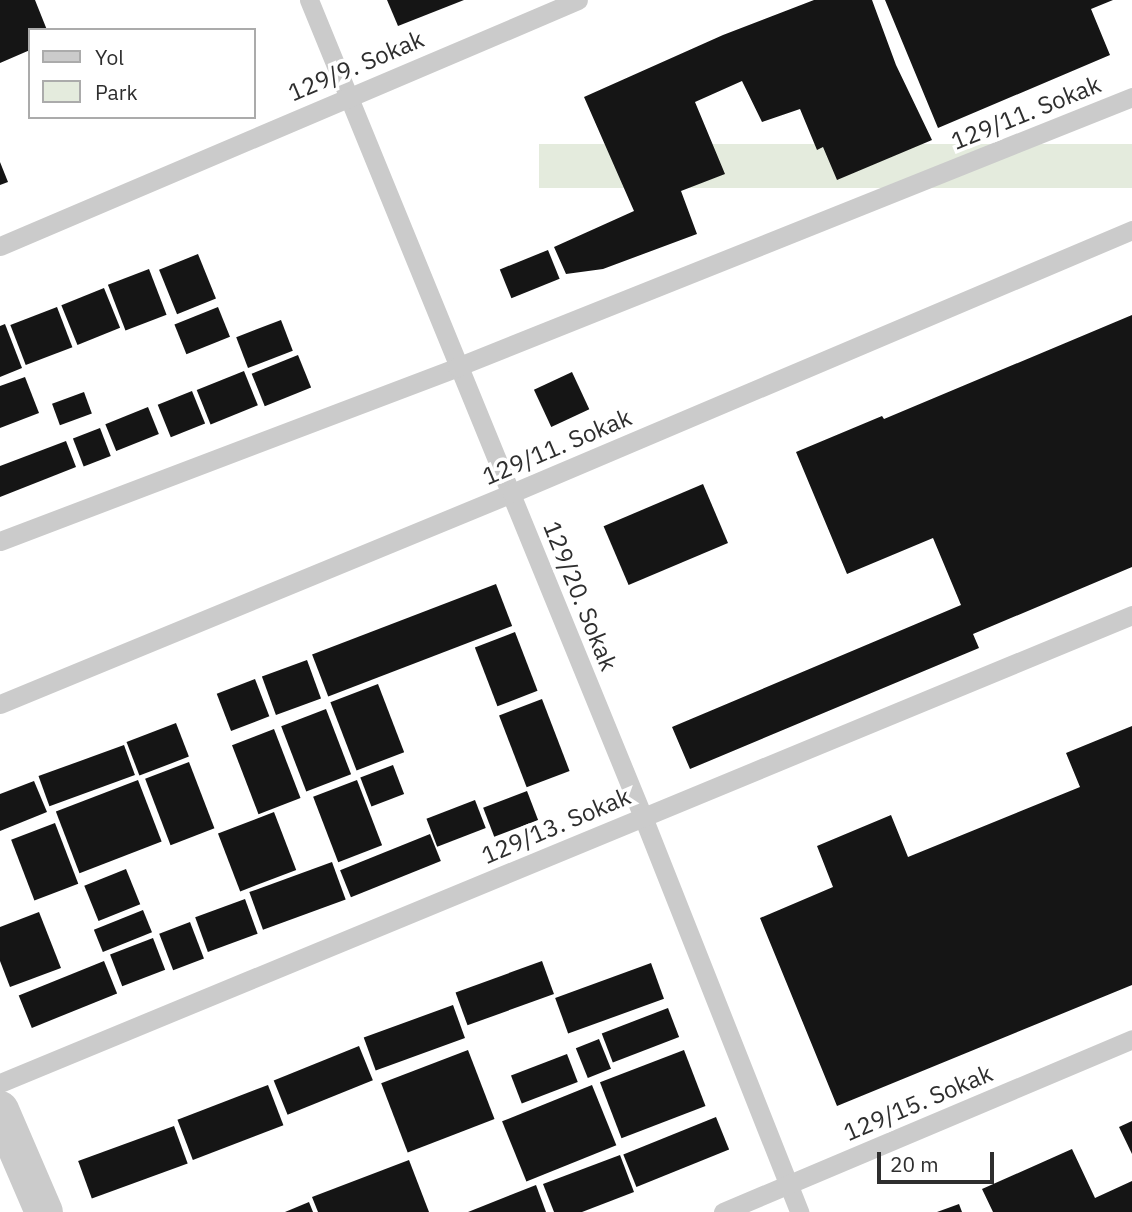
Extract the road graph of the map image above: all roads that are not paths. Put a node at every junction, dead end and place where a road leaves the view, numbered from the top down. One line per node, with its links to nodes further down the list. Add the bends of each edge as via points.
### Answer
1 (309, 0): 3 (lane, 129/20. Sokak)
2 (578, 0): 3 (lane, 129/9. Sokak)
3 (346, 96): 6 (lane, 129/9. Sokak); 7 (lane, 129/20. Sokak)
4 (1132, 97): 7 (lane, 129/11. Sokak)
5 (1132, 230): 8 (lane, 129/11. Sokak)
6 (0, 246)
7 (457, 367): 8 (lane, 129/20. Sokak); 9 (lane, 129/11. Sokak)
8 (512, 493): 11 (lane, 129/11. Sokak); 12 (lane, 129/20. Sokak)
9 (0, 541)
10 (1132, 615): 12 (lane, 129/13. Sokak)
11 (0, 704)
12 (643, 817): 14 (lane, 129/13. Sokak); 16 (lane, 129/20. Sokak)
13 (1132, 1039): 16 (lane, 129/15. Sokak)
14 (0, 1083)
15 (0, 1110): 17 (street)
16 (789, 1185): 18 (lane, 129/15. Sokak); 19 (lane, 129/20. Sokak)
17 (44, 1212)
18 (723, 1212)
19 (799, 1212)

